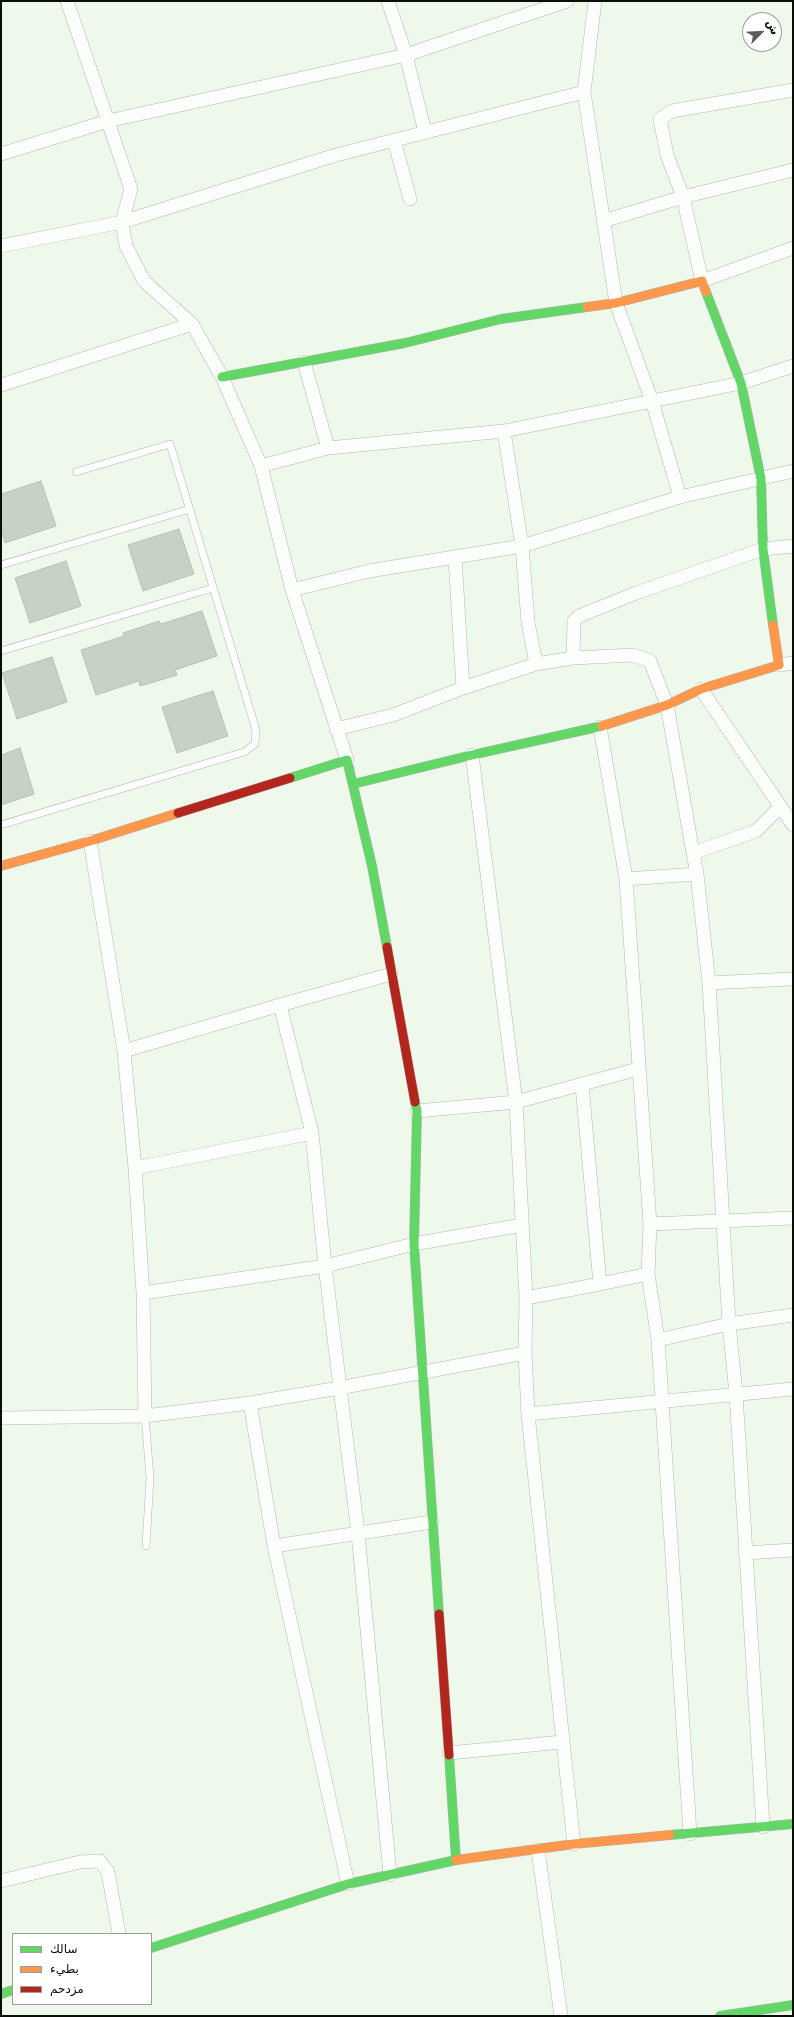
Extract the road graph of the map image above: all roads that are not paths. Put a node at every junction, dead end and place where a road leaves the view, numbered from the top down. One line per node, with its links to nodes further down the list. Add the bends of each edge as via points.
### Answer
1 (67, 1): 8 (street)
2 (388, 1): 5 (street)
3 (567, 1): 5 (street)
4 (595, 1): 7 (street)
5 (406, 55): 8 (street); 9 (street)
6 (793, 90): 13 (street, via 672,111 660,120 667,155)
7 (584, 92): 9 (street); 15 (street)
8 (108, 121): 11 (street); 16 (street, via 131,189)
9 (424, 132): 10 (street)
10 (394, 140): 14 (street); 16 (street, via 336,155)
11 (1, 154)
12 (793, 170): 13 (street)
13 (683, 197): 15 (street); 19 (street)
14 (410, 199)
15 (603, 220): 20 (street)
16 (122, 222): 17 (street); 21 (street, via 126,246 144,281)
17 (1, 246)
18 (793, 248): 19 (street)
19 (702, 281): 20 (street); 25 (street)
20 (616, 302): 22 (street, via 502,319 405,343); 27 (street)
21 (192, 324): 24 (street); 26 (street)
22 (304, 362): 24 (street); 29 (street)
23 (793, 366): 25 (street)
24 (222, 377): 30 (street)
25 (741, 383): 27 (street); 33 (street)
26 (1, 385)
27 (652, 401): 28 (street); 34 (street)
28 (504, 431): 29 (street); 36 (street)
29 (328, 448): 30 (street)
30 (260, 466): 42 (street)
31 (793, 471): 33 (street)
32 (76, 472): 35 (lane, via 170,444)
33 (761, 478): 34 (street); 38 (street)
34 (680, 497): 36 (street)
35 (190, 509): 40 (lane); 41 (lane)
36 (522, 546): 39 (street); 46 (street, via 528,622)
37 (793, 546): 38 (street)
38 (763, 549): 44 (street, via 636,593 579,616 574,621); 47 (street)
39 (455, 557): 42 (street, via 369,571); 48 (street)
40 (1, 565)
41 (213, 588): 43 (lane); 57 (lane, via 256,730 255,744 244,752)
42 (292, 590): 52 (street)
43 (1, 651)
44 (573, 658): 46 (street); 50 (street, via 633,655 650,661)
45 (793, 663): 47 (street)
46 (536, 664): 48 (street)
47 (779, 665): 49 (street)
48 (463, 688): 52 (street, via 393,715)
49 (701, 689): 50 (street); 56 (street)
50 (667, 704): 51 (street); 60 (street)
51 (600, 727): 53 (street); 63 (street)
52 (336, 729): 54 (street)
53 (472, 755): 55 (street); 71 (street)
54 (347, 760): 55 (street); 59 (street)
55 (354, 784): 64 (street)
56 (780, 807): 58 (street); 60 (street, via 756,831)
57 (1, 825)
58 (793, 825)
59 (90, 841): 61 (street); 68 (street)
60 (693, 853): 62 (street)
61 (1, 866)
62 (697, 874): 63 (street); 66 (street)
63 (626, 879): 69 (street)
64 (391, 974): 67 (street); 72 (street)
65 (792, 981): 66 (street)
66 (709, 982): 76 (street)
67 (280, 1005): 68 (street); 73 (street)
68 (124, 1051): 74 (street)
69 (638, 1069): 70 (street); 77 (street)
70 (582, 1085): 71 (street); 82 (street)
71 (516, 1102): 72 (street); 78 (street)
72 (417, 1111): 79 (street)
73 (312, 1133): 74 (street); 80 (street)
74 (135, 1168): 83 (street)
75 (793, 1218): 76 (street)
76 (724, 1222): 77 (street); 86 (street)
77 (650, 1224): 81 (street)
78 (522, 1225): 79 (street); 84 (street)
79 (414, 1244): 80 (street); 89 (street)
80 (325, 1266): 83 (street); 90 (street)
81 (648, 1274): 82 (street); 87 (street)
82 (600, 1284): 84 (street)
83 (143, 1293): 96 (street)
84 (526, 1298): 88 (street)
85 (793, 1314): 86 (street)
86 (729, 1324): 87 (street); 92 (street)
87 (658, 1340): 93 (street)
88 (524, 1353): 89 (street); 95 (street)
89 (422, 1373): 90 (street); 98 (street)
90 (339, 1388): 94 (street); 99 (street)
91 (793, 1389): 92 (street)
92 (736, 1394): 93 (street); 103 (street)
93 (661, 1400): 95 (street); 108 (street)
94 (250, 1403): 96 (street); 101 (street)
95 (528, 1414): 104 (street)
96 (145, 1416): 97 (street); 100 (lane, via 150,1478)
97 (1, 1418)
98 (432, 1522): 99 (street); 105 (street)
99 (358, 1533): 101 (street); 112 (street)
100 (146, 1546)
101 (274, 1546): 114 (street)
102 (793, 1550): 103 (street)
103 (744, 1553): 107 (street)
104 (562, 1742): 105 (street); 109 (street)
105 (449, 1753): 111 (street)
106 (793, 1824): 107 (street)
107 (763, 1827): 108 (street)
108 (690, 1834): 109 (street)
109 (574, 1844): 110 (street)
110 (538, 1850): 111 (street); 121 (street)
111 (456, 1860): 112 (street)
112 (390, 1875): 114 (street)
113 (1, 1881): 115 (street, via 80,1862 100,1861 108,1872)
114 (348, 1884): 116 (street)
115 (119, 1933)
116 (152, 1948)
117 (12, 1990): 118 (street)
118 (1, 1994)
119 (793, 2005): 120 (street)
120 (750, 2014): 122 (street)
121 (561, 2016)
122 (720, 2016)

